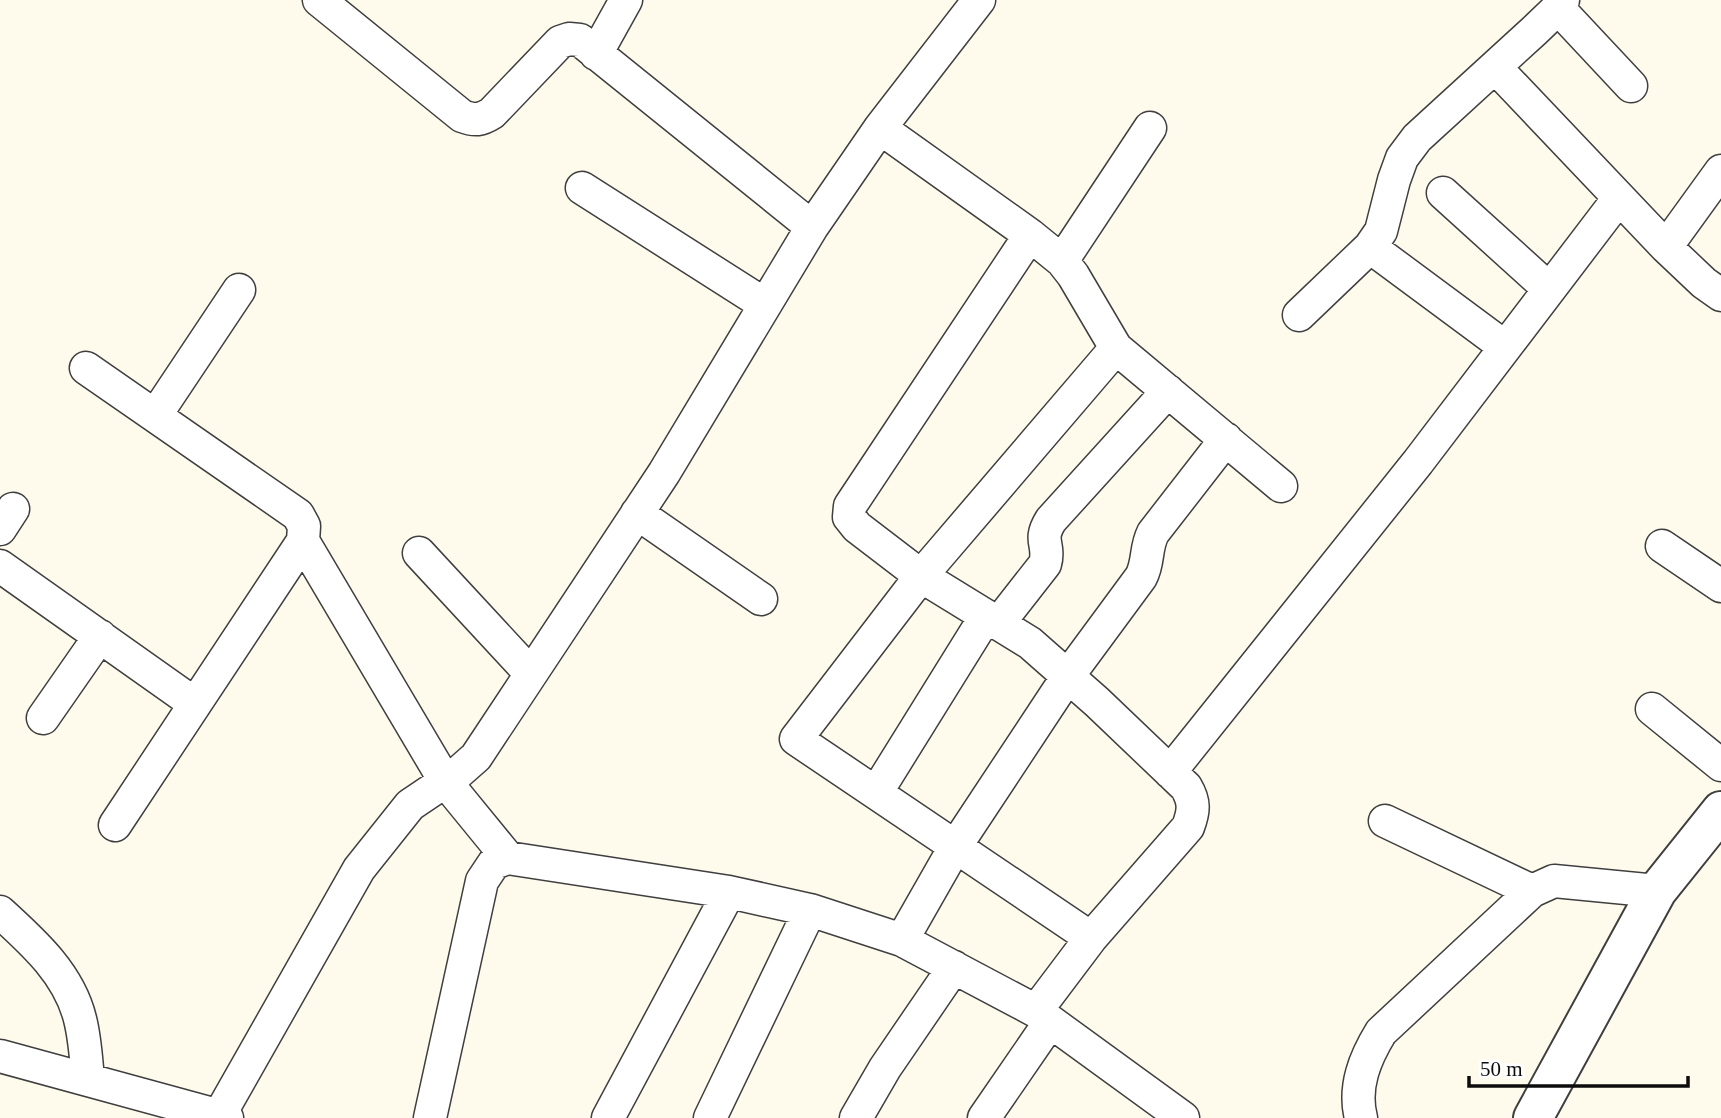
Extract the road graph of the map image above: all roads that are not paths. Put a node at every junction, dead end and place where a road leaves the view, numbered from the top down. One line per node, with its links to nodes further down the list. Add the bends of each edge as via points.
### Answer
1 (319, 0): 5 (street, via 462,117 473,120 492,113 560,42 580,40)
2 (626, 0): 5 (street)
3 (979, 0): 8 (street)
4 (1561, 4): 6 (street); 7 (street)
5 (596, 54): 14 (street)
6 (1495, 67): 13 (street); 16 (street, via 1417,138 1402,158 1381,231)
7 (1631, 86)
8 (880, 128): 14 (street); 15 (street)
9 (1150, 128): 18 (street)
10 (1721, 171): 17 (street)
11 (582, 188): 22 (street)
12 (1443, 193): 19 (street)
13 (1619, 198): 17 (street); 19 (street)
14 (812, 227): 22 (street)
15 (1030, 235): 18 (street); 36 (street, via 850,506 849,517 857,527)
16 (1370, 247): 23 (street); 25 (street)
17 (1666, 247): 21 (street)
18 (1062, 261): 24 (street)
19 (1549, 289): 25 (street)
20 (239, 290): 28 (street)
21 (1721, 295)
22 (764, 304): 31 (street)
23 (1299, 315)
24 (1110, 339): 27 (street); 36 (street)
25 (1505, 347): 47 (street)
26 (86, 368): 28 (street)
27 (1168, 391): 29 (street); 39 (street, via 1051,520 1044,531 1045,564)
28 (155, 416): 32 (street, via 298,515 304,526)
29 (1226, 439): 30 (street); 42 (street, via 1153,533 1141,578)
30 (1281, 486)
31 (637, 513): 38 (street); 41 (street)
32 (303, 541): 43 (street); 48 (street)
33 (1662, 546): 37 (street)
34 (419, 553): 41 (street)
35 (0, 566): 40 (street)
36 (921, 576): 39 (street); 49 (street, via 796,739)
37 (1721, 586)
38 (761, 599)
39 (992, 620): 42 (street, via 1030,643); 49 (street)
40 (100, 636): 43 (street); 45 (street)
41 (531, 674): 48 (street, via 476,757)
42 (1068, 676): 47 (street); 53 (street)
43 (195, 704): 52 (street)
44 (1652, 709): 46 (street)
45 (43, 718)
46 (1721, 765)
47 (1170, 772): 60 (street, via 1192,797 1194,810 1188,827)
48 (445, 781): 54 (street); 67 (street, via 410,805 359,869)
49 (876, 793): 53 (street)
50 (1385, 821): 55 (street)
51 (1717, 822): 56 (street)
52 (115, 825)
53 (955, 847): 60 (street); 61 (street)
54 (508, 858): 57 (street); 68 (street, via 494,863 482,881)
55 (1532, 891): 56 (street, via 1554,881); 73 (street, via 1381,1032 1367,1056 1359,1087)
56 (1657, 891): 74 (street)
57 (729, 892): 58 (street); 69 (street)
58 (810, 910): 61 (street); 70 (street)
59 (0, 912): 65 (street, via 59,972 73,996)
60 (1091, 938): 63 (street)
61 (902, 940): 62 (street)
62 (954, 967): 63 (street); 71 (street)
63 (1043, 1016): 66 (street); 72 (street)
64 (0, 1056): 65 (street)
65 (88, 1079): 67 (street)
66 (1173, 1115)
67 (223, 1117)
68 (430, 1118)
69 (608, 1118)
70 (709, 1118)
71 (856, 1118)
72 (984, 1118)
73 (1362, 1118)
74 (1533, 1118)

